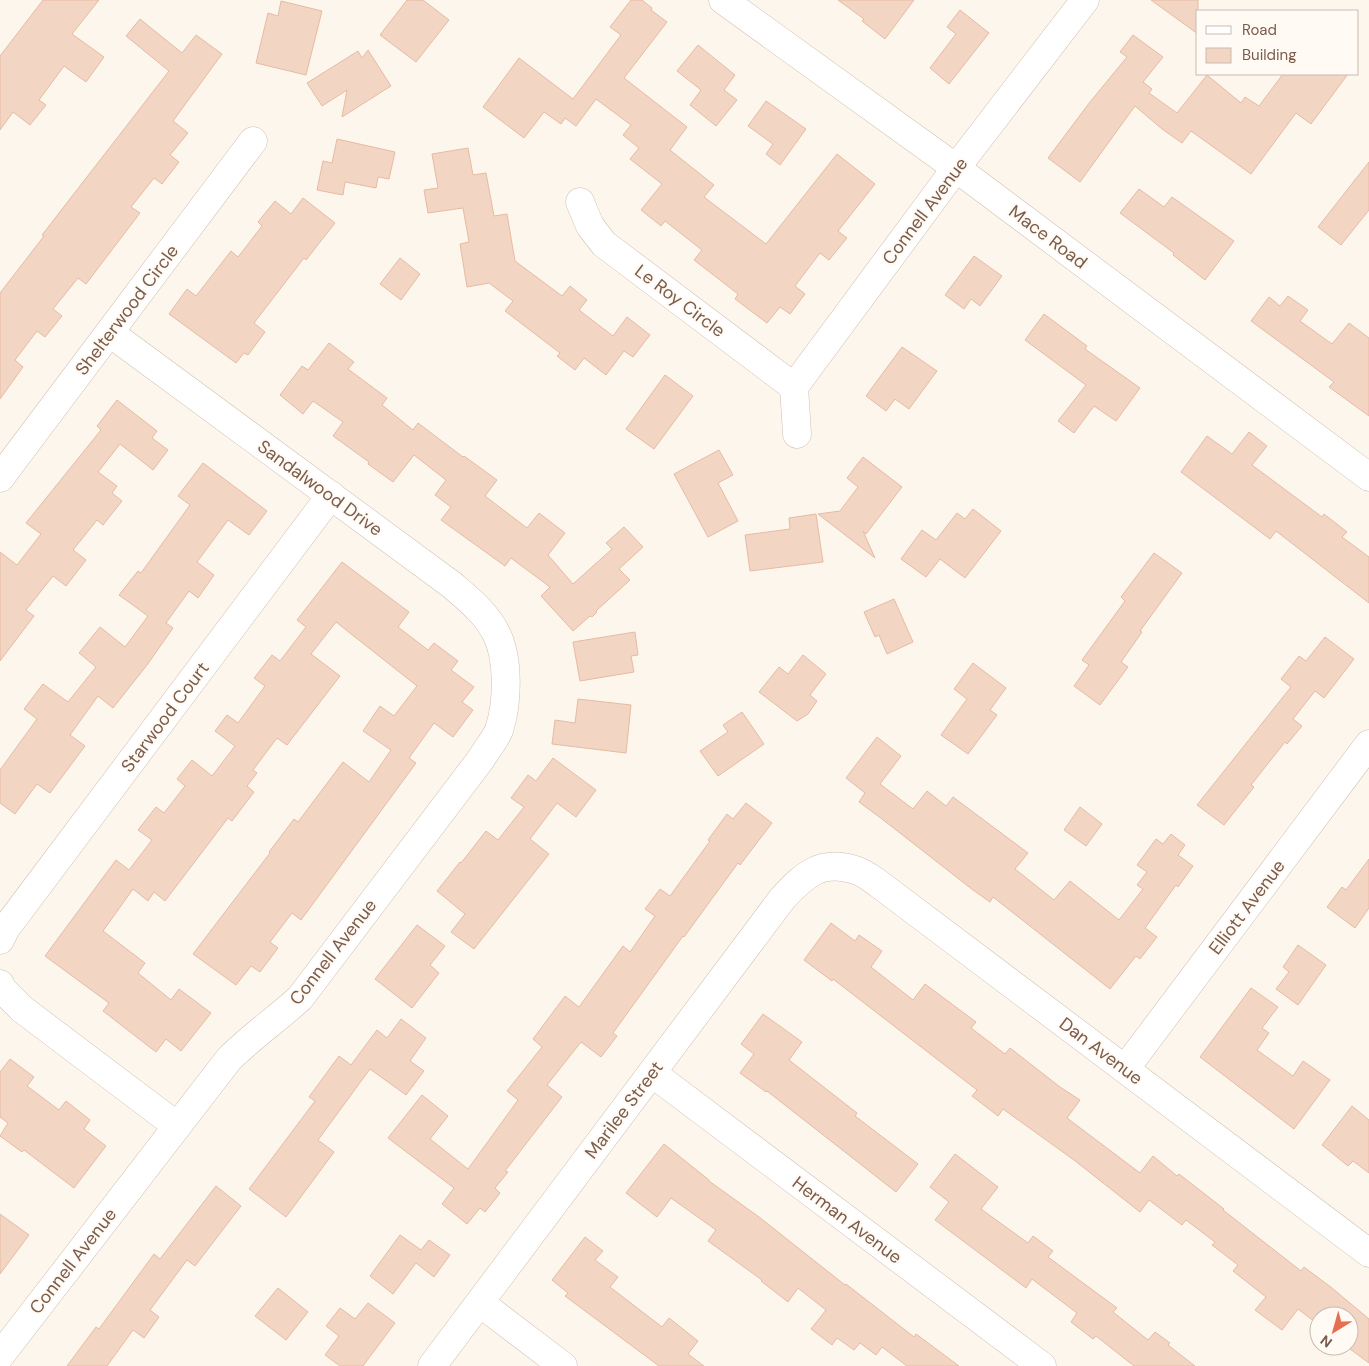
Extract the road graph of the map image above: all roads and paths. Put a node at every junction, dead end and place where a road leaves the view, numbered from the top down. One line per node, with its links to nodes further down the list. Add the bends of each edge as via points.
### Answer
1 (723, 0): 4 (street, Mace Road)
2 (1085, 0): 4 (street, Connell Avenue)
3 (253, 141): 6 (street, Shelterwood Circle)
4 (956, 168): 7 (street, Connell Avenue); 10 (street, Mace Road)
5 (580, 202): 7 (street, Le Roy Circle, via 590,226 604,244)
6 (110, 333): 9 (street, Shelterwood Circle); 11 (street, Sandalwood Drive)
7 (794, 388): 8 (street)
8 (797, 434)
9 (0, 478)
10 (1369, 478)
11 (331, 495): 12 (street, Sandalwood Drive, via 452,585 476,607 496,633); 15 (street, Starwood Court)
12 (505, 663): 19 (street, Connell Avenue, via 505,702 498,731 481,759 300,998 228,1059)
13 (1369, 744): 17 (street, Elliott Avenue)
14 (827, 865): 17 (street, Dan Avenue, via 856,870 879,884); 18 (street, Marilee Street, via 800,879 782,899)
15 (0, 940)
16 (0, 984): 19 (street, via 22,1009)
17 (1125, 1069): 20 (street, Dan Avenue)
18 (652, 1073): 21 (street, Marilee Street); 25 (street, Herman Avenue)
19 (177, 1126): 22 (street, Connell Avenue)
20 (1369, 1253)
21 (480, 1303): 23 (street, Marilee Street); 24 (street)
22 (0, 1356)
23 (432, 1366)
24 (564, 1366)
25 (1042, 1366)

